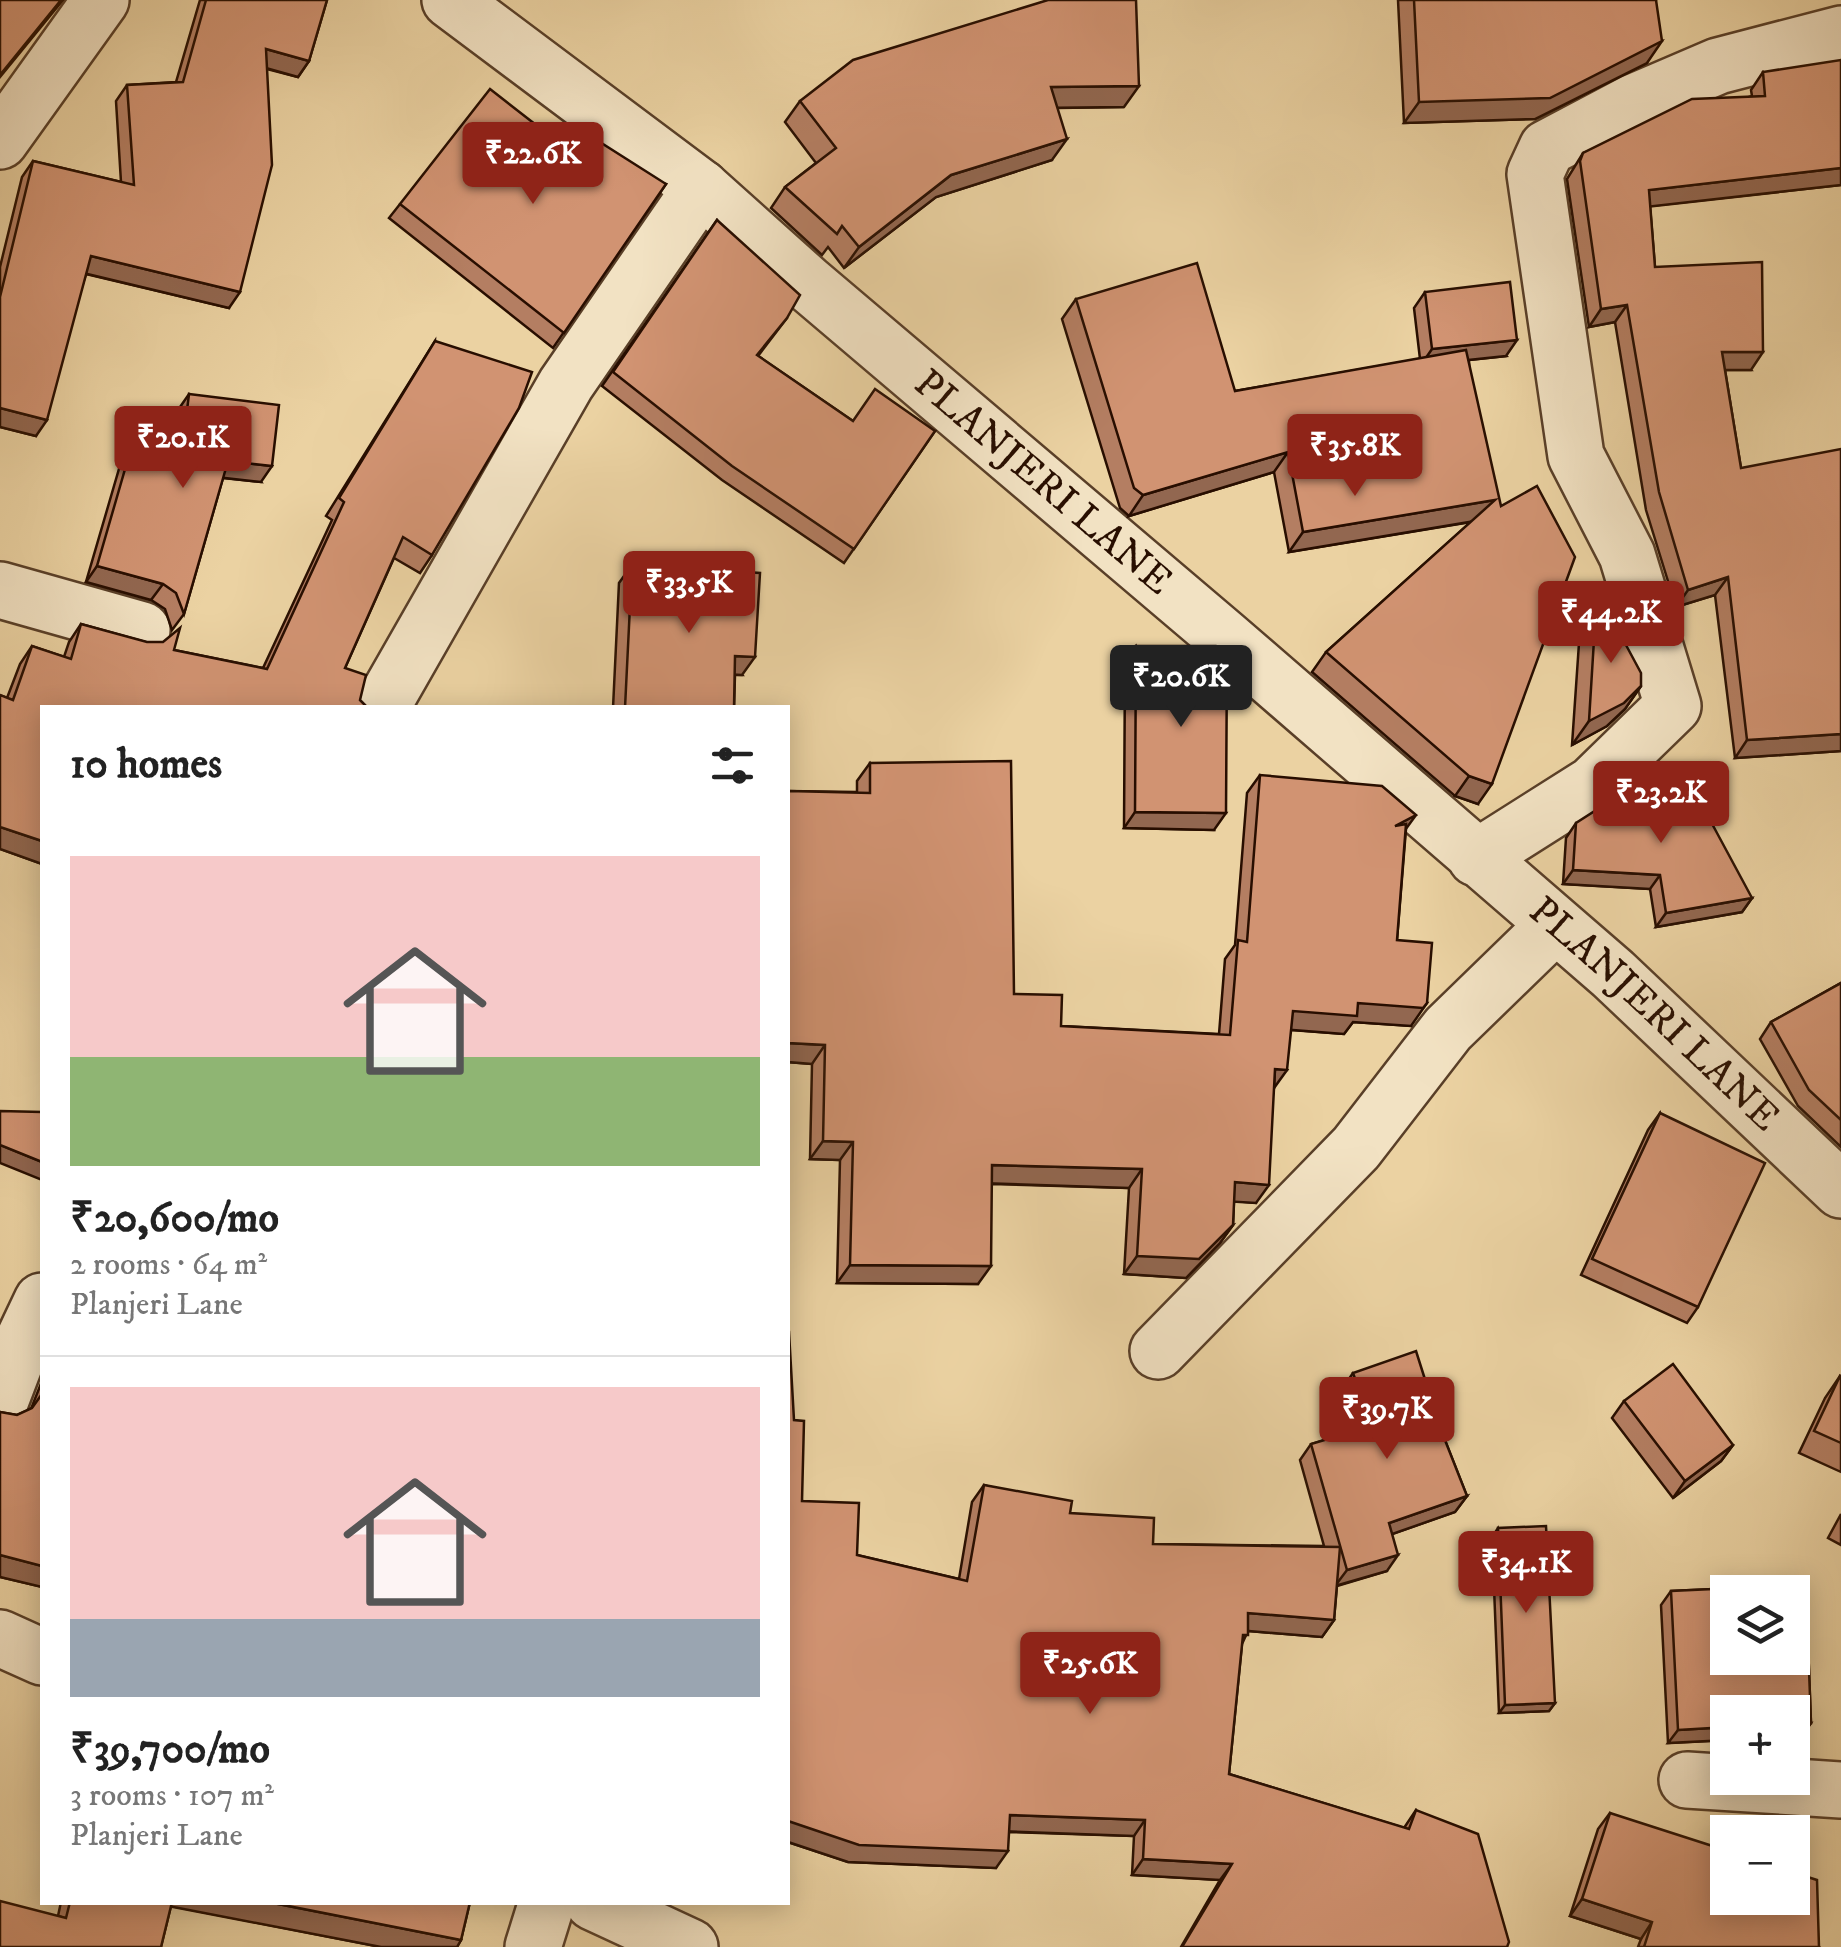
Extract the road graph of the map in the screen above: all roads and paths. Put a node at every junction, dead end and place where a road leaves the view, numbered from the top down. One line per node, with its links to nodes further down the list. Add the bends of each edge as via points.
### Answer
1 (101, 0): 4 (street)
2 (450, 0): 5 (street, PLANJERI LANE)
3 (1841, 34): 9 (street, via 1718,66 1634,102 1547,148 1535,174 1576,456 1626,555 1674,706 1593,784)
4 (0, 141)
5 (701, 188): 8 (street, via 566,384); 9 (street, PLANJERI LANE)
6 (0, 590): 7 (street)
7 (142, 630)
8 (383, 705)
9 (1476, 858): 10 (street, PLANJERI LANE)
10 (1554, 925): 11 (street, PLANJERI LANE); 13 (street, via 1448,1029 1356,1148)
11 (1841, 1190)
12 (40, 1306): 14 (street)
13 (1158, 1351)
14 (0, 1402)
15 (0, 1638): 16 (street)
16 (40, 1656)
17 (1686, 1780): 18 (street)
18 (1841, 1790)
19 (546, 1905): 21 (street)
20 (599, 1905): 22 (street)
21 (532, 1947)
22 (690, 1947)

